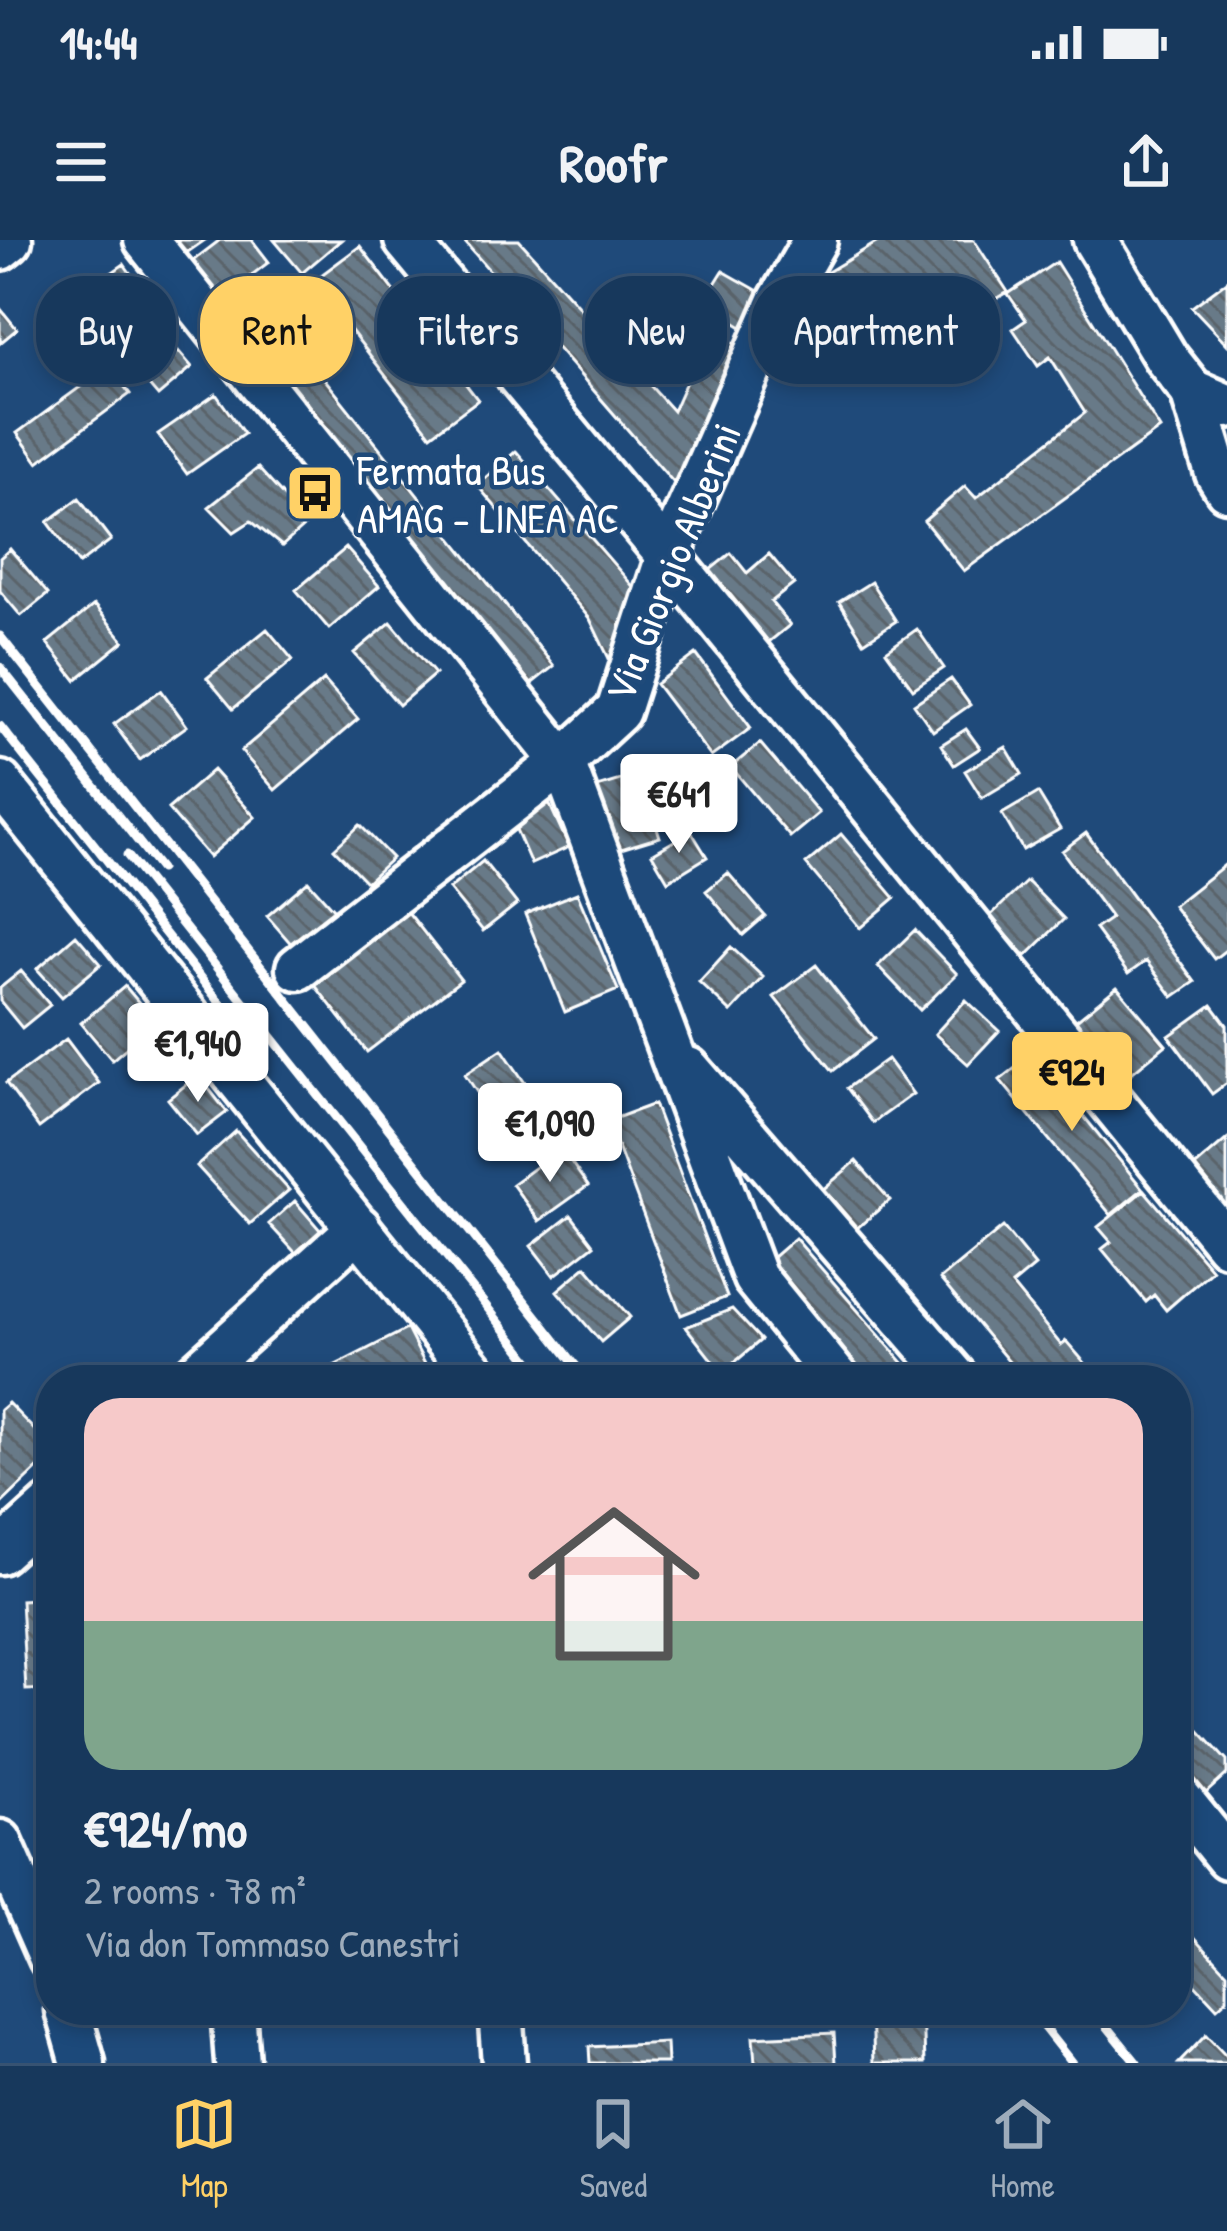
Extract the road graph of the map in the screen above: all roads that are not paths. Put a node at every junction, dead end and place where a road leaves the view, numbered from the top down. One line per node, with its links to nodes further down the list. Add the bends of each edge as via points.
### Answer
1 (10, 240): 6 (street)
2 (146, 240): 10 (street)
3 (406, 240): 9 (street)
4 (815, 240): 9 (street, Via Giorgio Alberini, via 779,303)
5 (1095, 240): 7 (street, via 1166,358)
6 (0, 248)
7 (1210, 399): 8 (street, via 1216,473)
8 (1227, 489)
9 (668, 556): 10 (street, Via Giorgio Alberini, via 618,711); 15 (street)
10 (563, 762): 12 (street, Via Giorgio Alberini); 13 (street)
11 (1, 786): 14 (street)
12 (298, 968)
13 (667, 1046): 18 (street, via 754,1278); 19 (street)
14 (358, 1228): 16 (street); 17 (street)
15 (1227, 1244)
16 (207, 1365)
17 (468, 1365)
18 (826, 1365)
19 (944, 1365)
20 (36, 1520): 21 (street)
21 (0, 1552)
22 (1191, 1813): 24 (street)
23 (0, 1842): 25 (street)
24 (1227, 1857)
25 (36, 1917)
26 (72, 2025): 29 (street)
27 (234, 2025): 30 (street)
28 (501, 2025): 31 (street)
29 (83, 2063)
30 (237, 2063)
31 (505, 2063)

